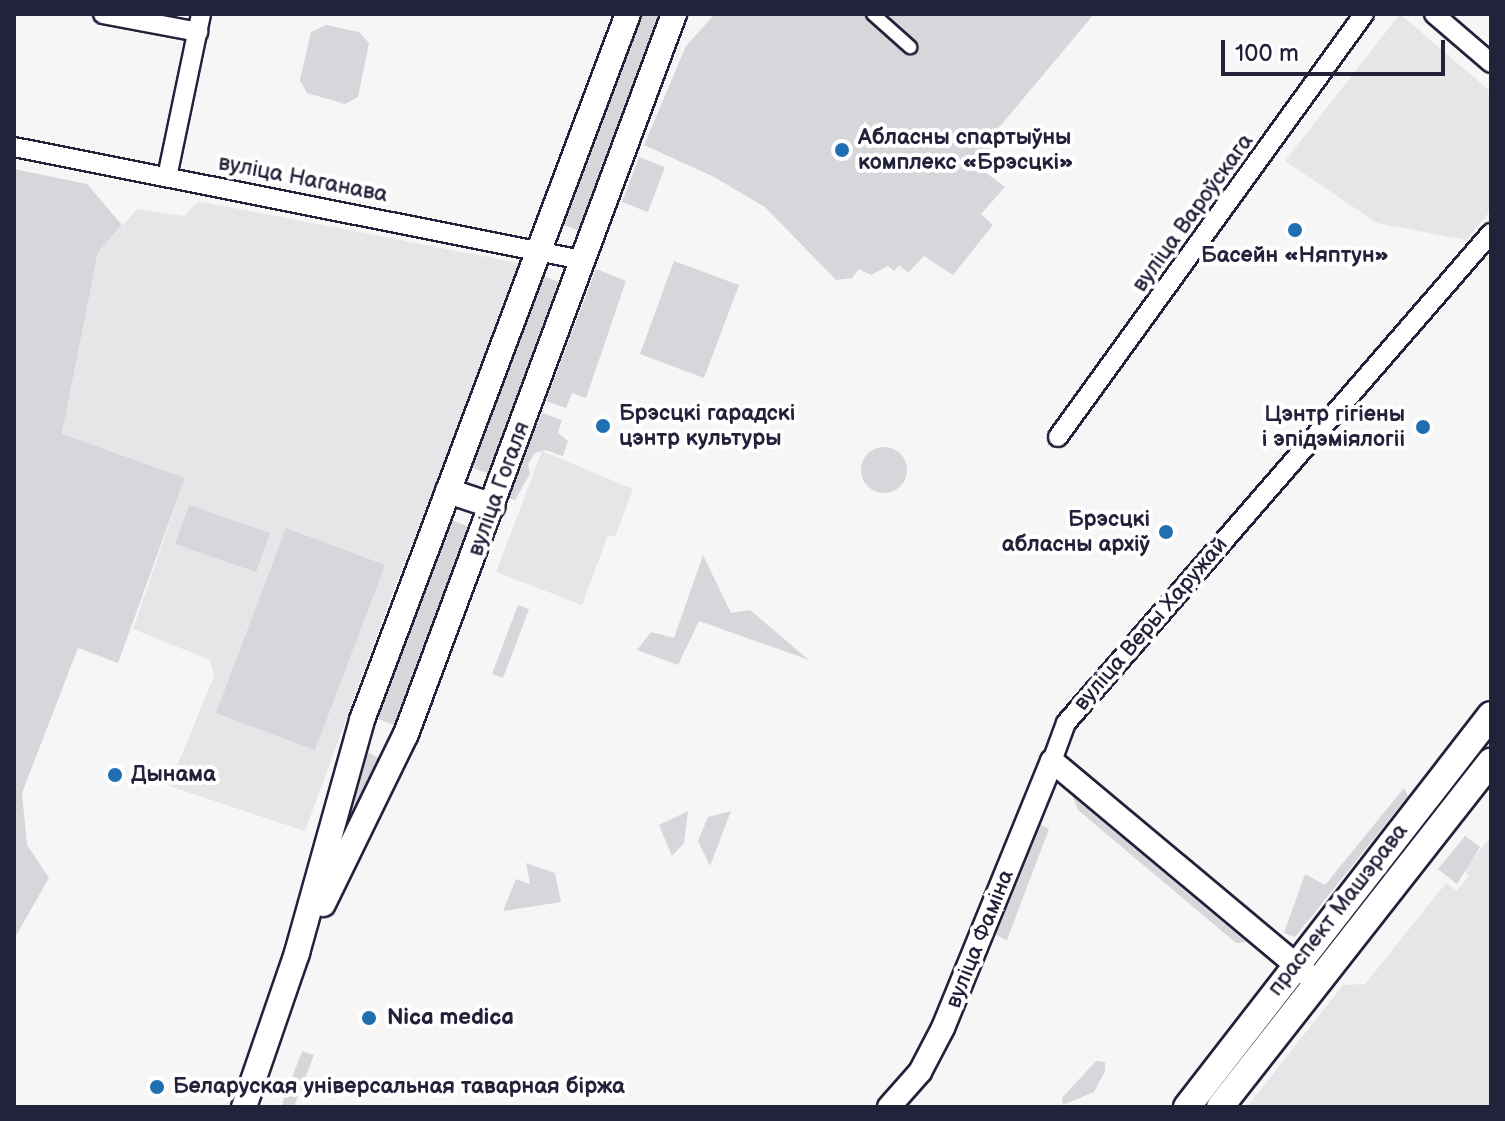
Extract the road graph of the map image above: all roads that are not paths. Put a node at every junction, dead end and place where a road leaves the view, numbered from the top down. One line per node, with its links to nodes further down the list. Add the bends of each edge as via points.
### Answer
1 (103, 14): 7 (street)
2 (628, 14): 13 (main road, вуліца Гогаля)
3 (674, 14): 14 (main road, вуліца Гогаля)
4 (873, 14): 8 (street)
5 (1364, 14): 15 (street, вуліца Вароўскага)
6 (1434, 14): 9 (street)
7 (200, 23): 11 (street)
8 (910, 47)
9 (1491, 63)
10 (14, 147): 11 (street, вуліца Наганава)
11 (167, 177): 13 (street, вуліца Наганава)
12 (1491, 233): 21 (street, вуліца Веры Харужай, via 1066,723)
13 (538, 251): 14 (street, вуліца Наганава); 16 (main road, вуліца Гогаля)
14 (582, 260): 17 (main road, вуліца Гогаля)
15 (1058, 437)
16 (448, 491): 17 (main road); 19 (main road, вуліца Гогаля)
17 (493, 506): 20 (main road, вуліца Гогаля)
18 (1491, 715): 24 (main road, праспект Машэрава)
19 (357, 739): 20 (main road); 23 (main road, вуліца Гогаля)
20 (396, 754): 23 (main road, вуліца Гогаля)
21 (1052, 761): 24 (street); 27 (street, вуліца Фаміна, via 938,1038 920,1072)
22 (1491, 761): 25 (main road, праспект Машэрава)
23 (297, 953): 26 (main road, вуліца Гогаля)
24 (1295, 964): 25 (street); 28 (main road, праспект Машэрава)
25 (1318, 983): 29 (main road, праспект Машэрава)
26 (244, 1107)
27 (889, 1107)
28 (1187, 1107)
29 (1220, 1107)

